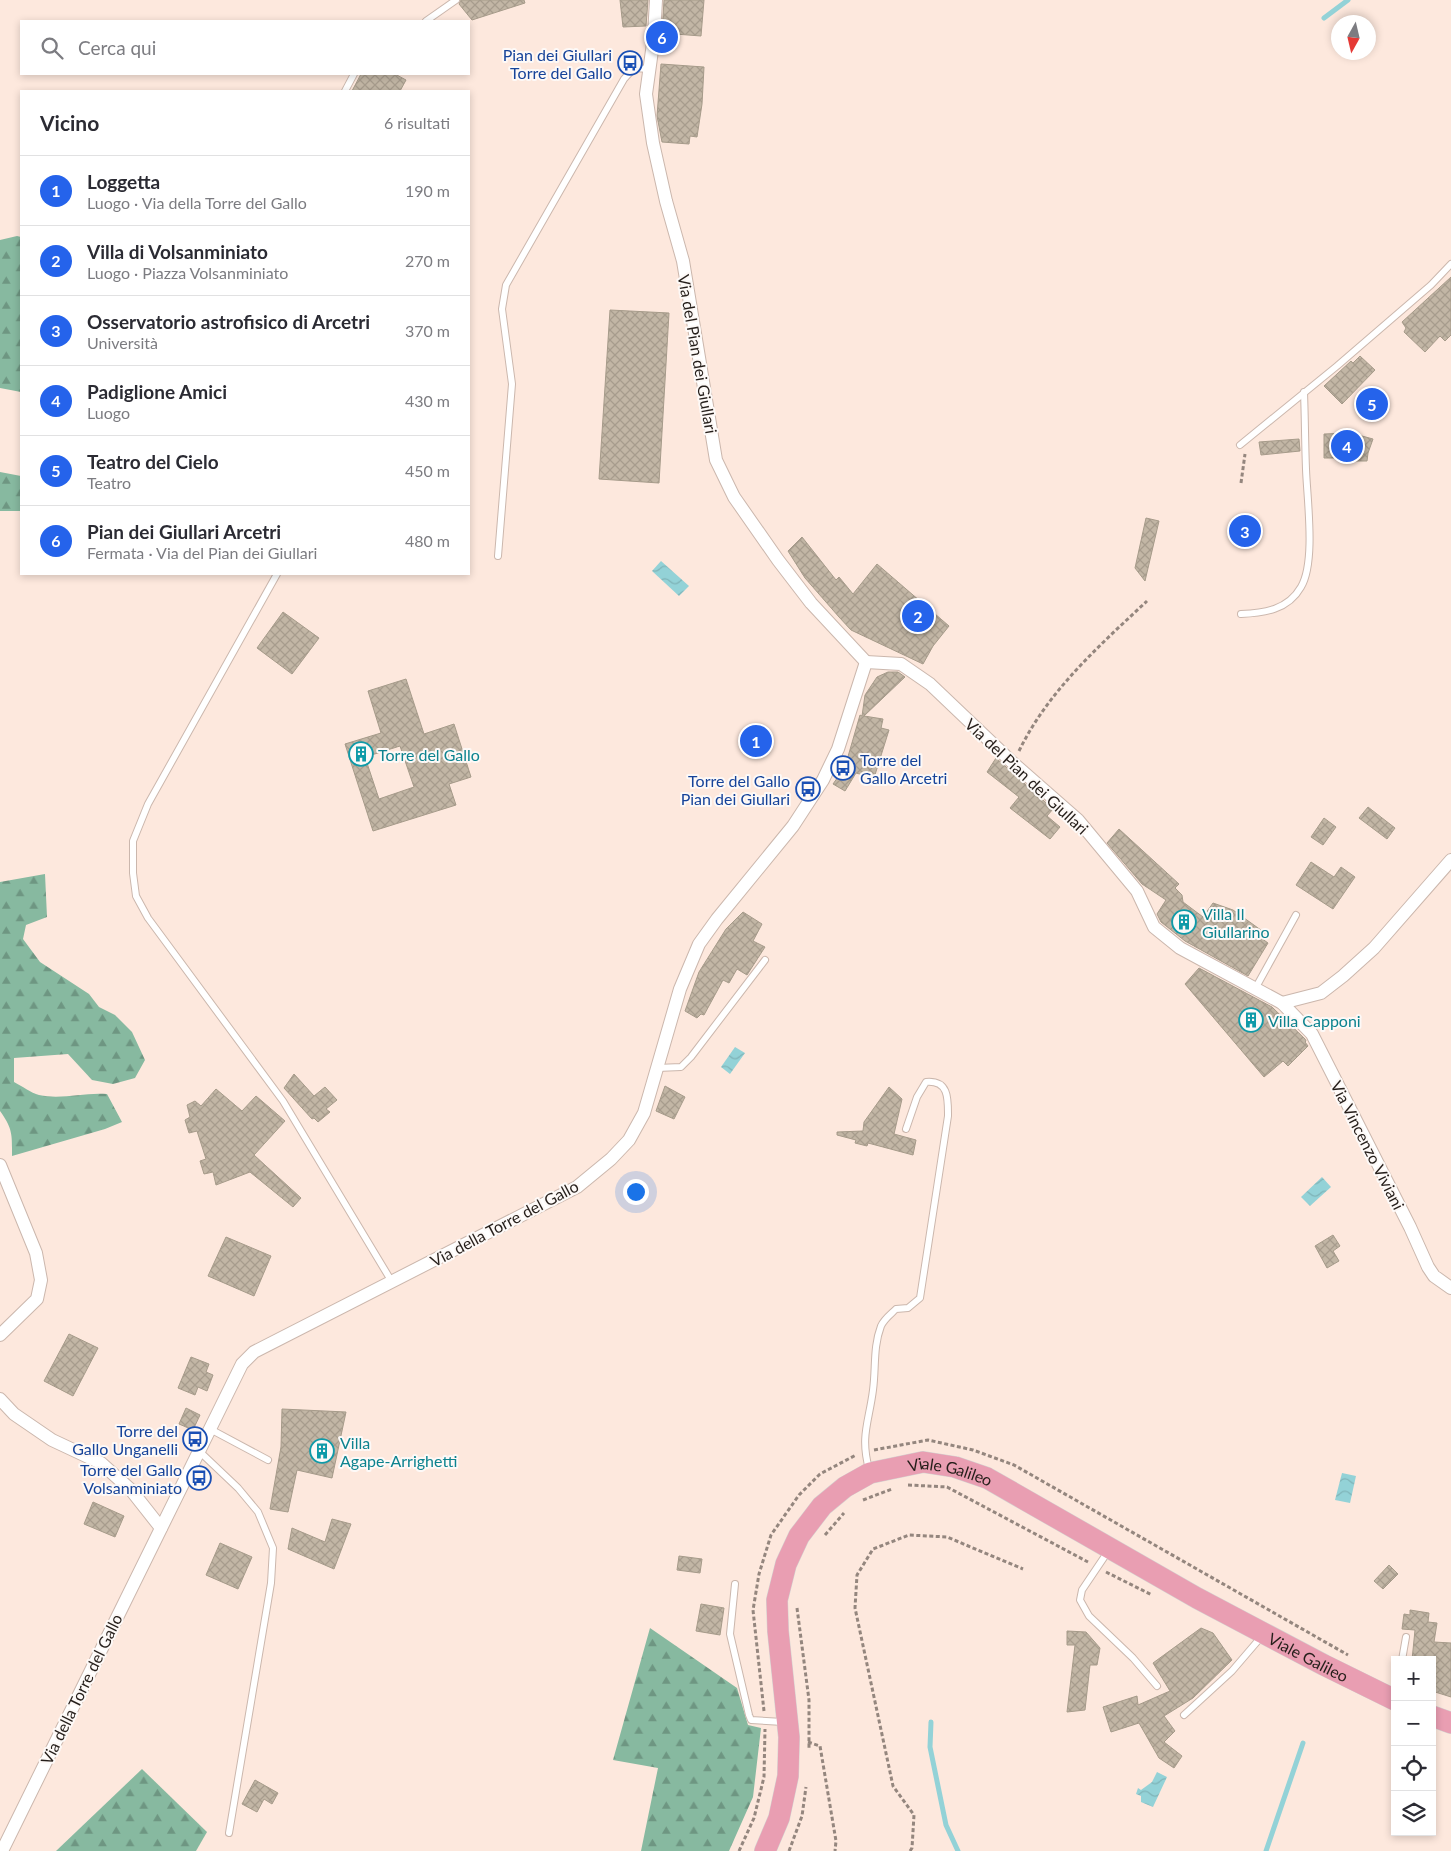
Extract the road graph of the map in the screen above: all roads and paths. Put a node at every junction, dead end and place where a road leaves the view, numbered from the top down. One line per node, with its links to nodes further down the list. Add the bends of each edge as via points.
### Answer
1 (456, 0): 3 (lane)
2 (656, 0): 4 (street, Via del Pian dei Giullari)
3 (427, 20)
4 (649, 69): 12 (lane, via 634,68 624,79 506,285 502,309 512,384); 16 (street, Via del Pian dei Giullari, via 646,94 653,143 683,262 716,460 734,497 778,560 811,603)
5 (353, 75): 6 (lane)
6 (346, 90)
7 (1451, 264): 8 (lane, via 1431,285)
8 (1304, 392): 9 (lane); 15 (lane, via 1310,544 1307,572 1301,587 1278,608 1263,613)
9 (1240, 445)
10 (1246, 452): 11 (path)
11 (1241, 483)
12 (498, 556)
13 (276, 575): 26 (lane, via 148,804 133,842 136,896 148,918 283,1100)
14 (1147, 601): 17 (path, via 1062,685)
15 (1241, 614)
16 (866, 662): 21 (street, Via del Pian dei Giullari, via 901,664 930,684 1078,820 1137,891 1154,927 1180,948); 23 (street, Via della Torre del Gallo, via 838,749 823,780 793,826 699,944 680,989)
17 (1019, 751)
18 (1451, 860): 22 (street, via 1374,948 1343,976 1321,993)
19 (1296, 915): 21 (lane)
20 (765, 960): 23 (lane, via 691,1058 681,1066)
21 (1255, 989): 22 (street, Via del Pian dei Giullari)
22 (1282, 1003): 27 (street, Via Vincenzo Viviani, via 1312,1034 1428,1267 1434,1276)
23 (657, 1068): 26 (street, Via della Torre del Gallo, via 644,1113 629,1140 577,1187)
24 (906, 1129): 32 (lane, via 926,1082 944,1088 948,1097 948,1116 920,1298 908,1308 896,1308 882,1323 876,1342)
25 (0, 1165): 28 (street, via 36,1253 41,1280 36,1299)
26 (392, 1282): 30 (street, Via della Torre del Gallo, via 254,1352 242,1364)
27 (1451, 1288)
28 (0, 1335)
29 (0, 1399): 39 (street, via 14,1414 52,1440 101,1463 131,1490)
30 (210, 1429): 31 (street, Via della Torre del Gallo); 33 (lane)
31 (199, 1451): 39 (street, Via della Torre del Gallo); 61 (lane, via 258,1512 273,1548 272,1583)
32 (865, 1452): 34 (lane); 50 (path, via 928,1440 973,1450 1014,1465); 55 (path, via 820,1474 799,1495 770,1535 752,1610)
33 (268, 1460)
34 (870, 1473): 41 (main road, Viale Galileo, via 923,1462 955,1467 987,1478); 57 (main road, Viale Galileo, via 845,1486 822,1506 799,1536 786,1564 777,1600)
35 (903, 1485): 42 (path, via 947,1488)
36 (894, 1488): 37 (path)
37 (861, 1500)
38 (846, 1511): 40 (path)
39 (161, 1528): 62 (street, Via della Torre del Gallo)
40 (821, 1540)
41 (1110, 1549): 42 (lane); 47 (main road, Viale Galileo)
42 (1098, 1568): 45 (path); 51 (lane, via 1082,1590 1080,1600 1089,1616)
43 (1023, 1569): 67 (path, via 947,1537 909,1535 873,1549 857,1576 856,1608 893,1786 914,1815)
44 (735, 1584): 55 (lane, via 730,1634 751,1720)
45 (1158, 1598)
46 (796, 1601): 58 (path, via 809,1700)
47 (1265, 1634): 52 (main road, Viale Galileo); 53 (lane, via 1232,1672)
48 (1406, 1637): 49 (lane)
49 (1403, 1656)
50 (1353, 1657)
51 (1157, 1686)
52 (1391, 1696)
53 (1184, 1715)
54 (1436, 1717): 56 (main road)
55 (766, 1722): 57 (lane); 63 (path, via 764,1777 754,1818)
56 (1451, 1723)
57 (788, 1730): 58 (path); 64 (main road, Viale Galileo, via 788,1776 779,1818)
58 (809, 1743): 59 (path); 66 (path, via 820,1746 836,1841)
59 (809, 1752)
60 (807, 1779): 65 (path, via 802,1816)
61 (229, 1833)
62 (2, 1851)
63 (739, 1851)
64 (765, 1851)
65 (789, 1851)
66 (834, 1851)
67 (910, 1851)

